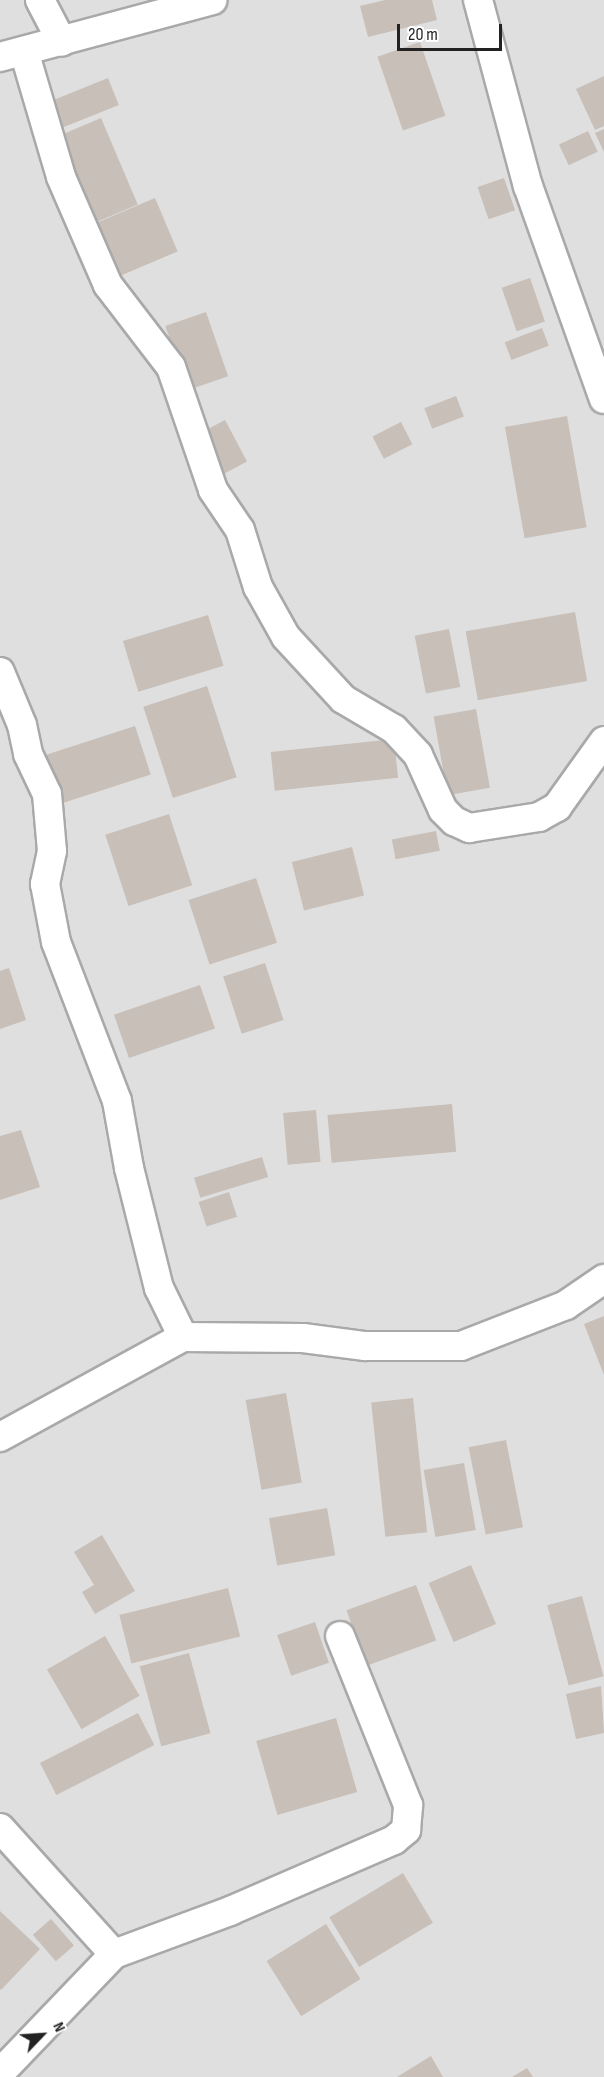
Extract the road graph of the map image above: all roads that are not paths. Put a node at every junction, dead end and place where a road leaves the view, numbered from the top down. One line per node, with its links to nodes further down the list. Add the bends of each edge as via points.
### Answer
1 (40, 0): 4 (street)
2 (213, 0): 4 (street)
3 (478, 0): 6 (street, via 528,186)
4 (62, 42): 5 (street)
5 (12, 54): 8 (street, via 108,285 171,368 213,490 240,530 258,587 286,638 343,699 394,729 418,755 443,810 469,828 539,817 557,807)
6 (604, 399)
7 (0, 672): 10 (street, via 22,725 28,754 47,794 52,851 45,884 56,942 117,1101 159,1288)
8 (604, 741)
9 (604, 1279): 10 (street, via 566,1305 461,1346 365,1346 303,1338)
10 (183, 1337): 11 (street)
11 (0, 1437)
12 (340, 1636): 14 (street, via 408,1805 406,1830 394,1840 230,1911)
13 (0, 1828): 14 (street)
14 (114, 1954): 15 (street)
15 (0, 2073)

